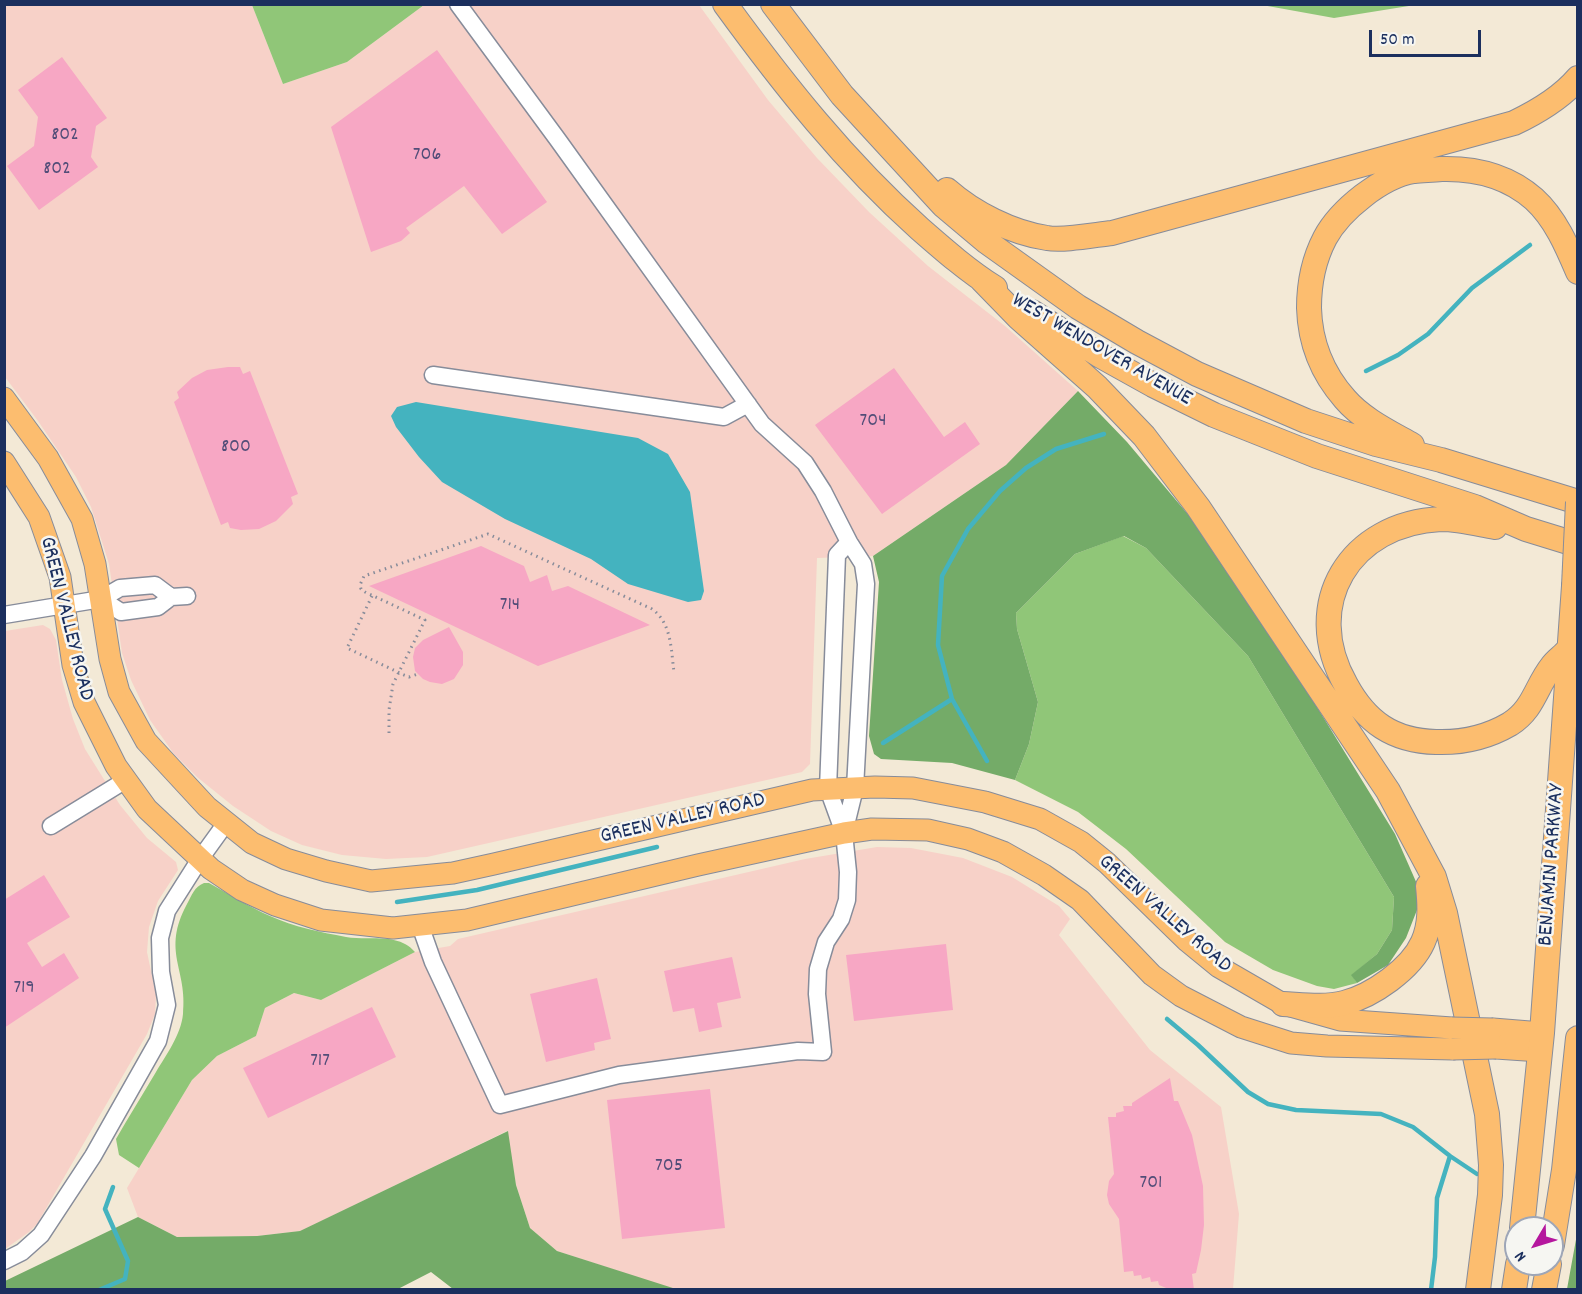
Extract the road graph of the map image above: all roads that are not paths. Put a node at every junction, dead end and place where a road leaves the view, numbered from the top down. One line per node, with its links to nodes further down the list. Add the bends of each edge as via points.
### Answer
1 (458, 4): 10 (street)
2 (725, 4): 7 (highway, WEST WENDOVER AVENUE, via 786,87 854,165 900,211)
3 (773, 4): 5 (highway, WEST WENDOVER AVENUE, via 842,95)
4 (1578, 78): 5 (highway, via 1568,90 1514,123 1112,233 1048,238 1021,231 985,216)
5 (888, 146): 11 (highway, WEST WENDOVER AVENUE, via 943,205 987,242 1078,307 1137,342 1197,374 1306,421)
6 (1578, 272): 11 (highway, via 1561,234 1533,198 1488,172 1460,168 1412,171 1393,178 1357,201 1325,238 1314,266 1309,296 1310,330 1322,369 1346,401 1379,427)
7 (982, 280): 14 (highway, WEST WENDOVER AVENUE, via 1099,355 1214,416 1317,456 1475,507); 27 (highway, via 1144,436 1198,507 1358,744)
8 (433, 375): 10 (street, via 724,417)
9 (4, 398): 17 (main road, GREEN VALLEY ROAD, via 48,458 82,519 96,564)
10 (748, 404): 15 (street, via 762,424 805,463)
11 (1441, 460): 13 (highway, WEST WENDOVER AVENUE)
12 (4, 462): 18 (main road, GREEN VALLEY ROAD, via 39,517 60,576)
13 (1578, 502): 20 (highway, BENJAMIN PARKWAY, bridge)
14 (1526, 529): 16 (highway, WEST WENDOVER AVENUE); 20 (highway, via 1442,519 1410,523 1363,546 1342,572 1331,596 1328,635 1332,655 1355,701 1391,734 1420,742 1447,742 1477,740 1511,724 1529,708 1551,667)
15 (849, 542): 22 (street, via 863,564 866,584); 23 (street, via 837,555)
16 (1578, 545)
17 (101, 599): 17 (street, via 121,612 158,607 179,596 155,585 120,588); 18 (street); 24 (main road, GREEN VALLEY ROAD, via 119,692 146,741)
18 (64, 605): 19 (street); 21 (main road, GREEN VALLEY ROAD, via 73,665 84,702)
19 (4, 615)
20 (1568, 650): 33 (highway, BENJAMIN PARKWAY)
21 (126, 780): 25 (street); 28 (main road, GREEN VALLEY ROAD, via 147,809)
22 (855, 788): 23 (main road, GREEN VALLEY ROAD); 26 (street); 30 (main road, GREEN VALLEY ROAD, via 913,788 985,802 1040,819 1081,842 1107,863 1186,940 1220,967)
23 (828, 789): 24 (main road, GREEN VALLEY ROAD, via 453,873 371,881 286,859 252,843); 26 (street)
24 (226, 823): 28 (street)
25 (51, 826)
26 (844, 832): 29 (main road, GREEN VALLEY ROAD, via 467,920); 29 (street, via 847,900 841,919 826,942 818,969 823,1052 798,1051 619,1075 500,1105 433,962); 31 (main road, GREEN VALLEY ROAD, via 928,831 1004,852 1080,900 1152,975 1181,996 1241,1027 1292,1043 1327,1046)
27 (1411, 833): 30 (highway, via 1428,881 1430,908 1423,943 1415,955 1386,983 1344,1003); 37 (highway, via 1434,876 1445,913 1487,1114 1490,1195)
28 (200, 859): 29 (main road, GREEN VALLEY ROAD, via 242,890 321,920 393,928); 36 (street, via 167,911 160,938 167,1005 158,1041 93,1156 41,1234 22,1252)
29 (420, 925)
30 (1283, 1004): 31 (main road, GREEN VALLEY ROAD, via 1340,1020)
31 (1453, 1039): 33 (main road, GREEN VALLEY ROAD, bridge)
32 (1578, 1040): 33 (highway, GREEN VALLEY ROAD); 35 (highway)
33 (1541, 1042): 34 (highway, BENJAMIN PARKWAY)
34 (1523, 1216)
35 (1557, 1216)
36 (4, 1261)
37 (1478, 1290)

